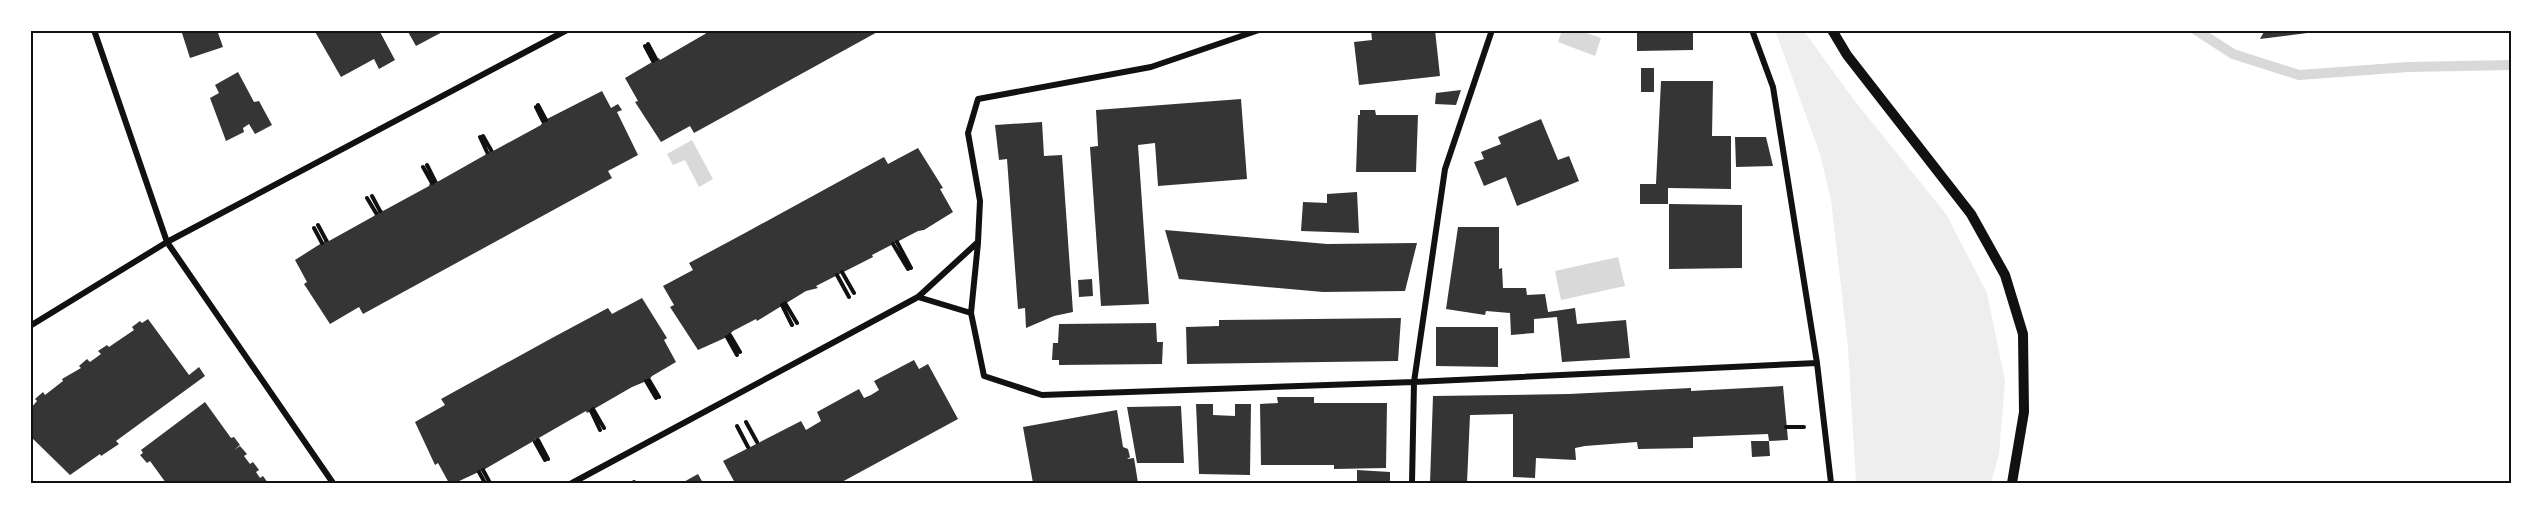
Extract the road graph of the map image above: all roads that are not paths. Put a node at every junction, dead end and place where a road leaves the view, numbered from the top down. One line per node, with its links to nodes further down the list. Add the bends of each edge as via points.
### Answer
1 (94, 30): 7 (street)
2 (567, 30): 7 (street)
3 (1260, 30): 8 (street, via 1151,66 978,99 968,133 980,201)
4 (1492, 30): 13 (street, via 1445,169)
5 (1752, 30): 12 (street, via 1773,87)
6 (1832, 30): 18 (street, via 1847,55 1971,214 2005,275 2023,334 2024,412)
7 (167, 242): 11 (street); 14 (street)
8 (978, 242): 9 (street); 10 (street)
9 (918, 297): 10 (street); 15 (street)
10 (971, 313): 13 (street, via 984,376 1042,395)
11 (30, 326)
12 (1817, 363): 13 (street); 17 (street)
13 (1414, 382): 16 (street)
14 (333, 483)
15 (572, 483)
16 (1412, 483)
17 (1831, 483)
18 (2012, 483)

